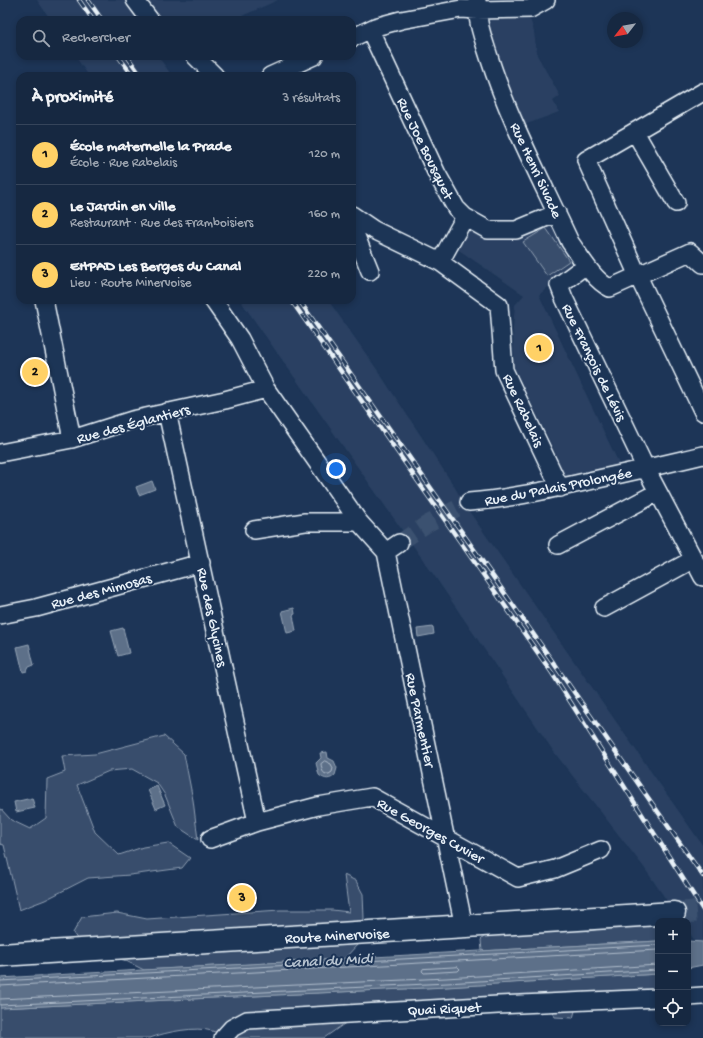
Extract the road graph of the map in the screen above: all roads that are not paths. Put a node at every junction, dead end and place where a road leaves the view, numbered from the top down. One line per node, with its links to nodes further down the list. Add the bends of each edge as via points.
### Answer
1 (135, 0): 4 (street)
2 (546, 0): 3 (street, via 530,9)
3 (477, 5): 5 (street, via 401,20); 14 (street, Rue Henri Sivade, via 481,33 499,89)
4 (147, 16)
5 (370, 30): 6 (street); 15 (street, Rue Joe Bousquet, via 437,174 456,208)
6 (356, 36)
7 (199, 60): 9 (street)
8 (305, 60): 10 (street)
9 (211, 72)
10 (280, 72)
11 (703, 92): 12 (street)
12 (635, 132): 13 (street); 22 (street, via 586,160)
13 (676, 203)
14 (557, 213): 15 (street, Rue Joe Bousquet, via 516,230 488,230); 20 (street, Rue Henri Sivade, via 570,242)
15 (465, 217): 18 (street)
16 (356, 218): 18 (street, via 374,230)
17 (356, 236): 21 (street)
18 (440, 262): 32 (street, Rue Rabelais, via 499,305 504,370)
19 (703, 264): 22 (street, via 690,252)
20 (586, 265): 22 (street, Rue Henri Sivade, via 604,286 610,288); 31 (street, Rue François de Lévis, via 559,285)
21 (370, 271)
22 (638, 276): 27 (street)
23 (45, 304): 28 (street)
24 (216, 304): 25 (street, Rue Parmentier, via 240,339)
25 (266, 389): 26 (street, Rue des Églantiers); 35 (street, Rue Parmentier)
26 (168, 412): 28 (street, Rue des Églantiers, via 132,420); 39 (street, Rue des Glycines)
27 (703, 412)
28 (72, 439): 29 (street, Rue des Églantiers)
29 (0, 453)
30 (703, 455): 31 (street, Rue du Palais Prolongée)
31 (646, 469): 32 (street, Rue du Palais Prolongée); 33 (street)
32 (560, 488): 34 (street, Rue du Palais Prolongée, via 498,500)
33 (658, 492): 37 (street); 38 (street)
34 (469, 502)
35 (359, 522): 36 (street, via 305,522); 44 (street, Rue Parmentier, via 392,547)
36 (254, 530)
37 (558, 545)
38 (694, 560): 40 (street); 41 (street)
39 (201, 563): 42 (street, Rue des Mimosas, via 36,608); 43 (street, Rue des Glycines)
40 (703, 577)
41 (604, 608)
42 (0, 615)
43 (257, 822): 44 (street, Rue Georges Cuvier, via 318,806 372,797); 45 (street, Rue Georges Cuvier)
44 (446, 838): 46 (street, Rue Georges Cuvier, via 518,878 556,869); 48 (street, Rue Parmentier)
45 (210, 839)
46 (601, 850)
47 (674, 913): 48 (main road, Route Minervoise)
48 (464, 927): 49 (main road, Route Minervoise)
49 (0, 955)
50 (703, 996): 51 (street)
51 (691, 997)
52 (655, 998): 53 (street, Quai Riquet, via 247,1020)
53 (228, 1033)

